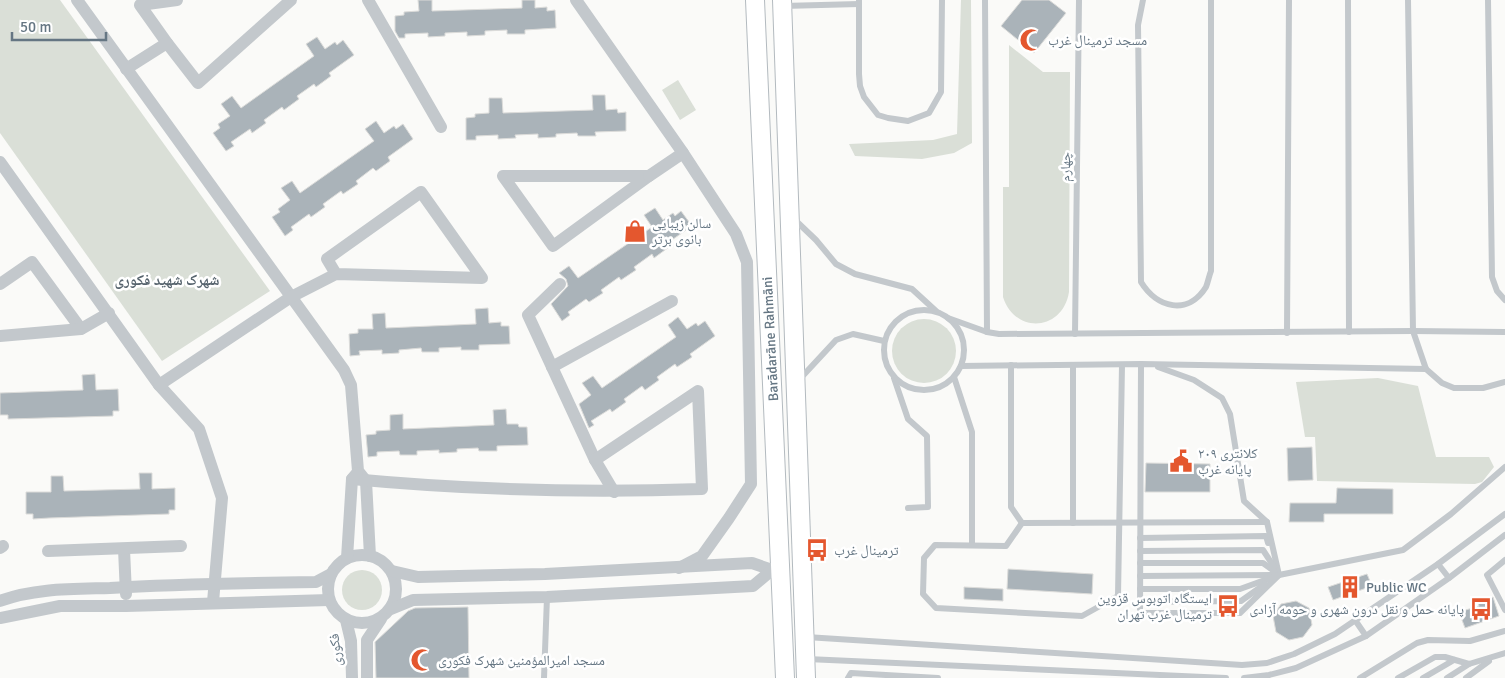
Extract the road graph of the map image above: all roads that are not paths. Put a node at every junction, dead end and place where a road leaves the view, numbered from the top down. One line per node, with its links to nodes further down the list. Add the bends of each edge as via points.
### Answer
1 (77, 0): 19 (street)
2 (177, 0): 18 (street, via 140,5)
3 (291, 0): 18 (street, via 198,83)
4 (368, 0): 20 (street)
5 (576, 0): 21 (street)
6 (755, 0): 81 (main road, Barādarāne Rahmāni)
7 (942, 0): 16 (lane, via 941,92 929,113 908,120 878,115 864,98 859,74)
8 (985, 0): 36 (lane)
9 (1079, 0): 40 (lane, چهارم)
10 (1142, 0): 11 (lane, via 1138,25 1141,282 1147,292 1171,307 1198,297 1207,286 1211,271)
11 (1212, 0)
12 (1290, 0): 39 (lane)
13 (1348, 0): 37 (lane)
14 (1408, 0): 35 (lane)
15 (1488, 0): 29 (lane, via 1492,277)
16 (859, 2): 17 (lane)
17 (782, 3): 24 (main road, Barādarāne Rahmāni)
18 (167, 43): 19 (street)
19 (126, 69): 28 (street)
20 (441, 127)
21 (683, 153): 23 (street); 80 (street, via 736,234 747,262 751,484 702,556)
22 (0, 162): 32 (street)
23 (649, 176): 23 (street, via 553,246 503,176 542,176)
24 (790, 215): 31 (lane, via 836,264 855,274 912,289); 54 (main road, Barādarāne Rahmāni)
25 (336, 274): 25 (street, via 327,259 421,192 482,278); 28 (street)
26 (0, 284): 34 (street, via 32,262)
27 (560, 284): 49 (street, via 528,315)
28 (291, 297): 55 (street); 58 (street, via 344,370 351,385)
29 (1505, 300)
30 (672, 301): 49 (street)
31 (937, 312): 33 (lane); 42 (lane, via 910,312 898,318)
32 (109, 313): 34 (street); 55 (street)
33 (948, 318): 36 (lane); 48 (lane, via 958,328 963,340)
34 (82, 329): 41 (street)
35 (1413, 331): 37 (lane); 38 (lane); 50 (lane)
36 (987, 332): 40 (lane)
37 (1349, 332): 39 (lane)
38 (1505, 332)
39 (1286, 333): 40 (lane)
40 (1075, 334)
41 (0, 336)
42 (884, 341): 52 (lane, via 883,354); 54 (lane, via 853,334 836,340)
43 (1141, 364): 46 (lane); 47 (lane); 66 (lane)
44 (1010, 365): 45 (lane); 48 (lane); 63 (lane, via 1010,507)
45 (1073, 365): 46 (lane); 64 (lane)
46 (1122, 365): 65 (lane)
47 (1152, 365): 50 (lane); 62 (lane, via 1194,380 1222,398 1230,414 1244,501)
48 (961, 366): 51 (lane)
49 (552, 367): 56 (street)
50 (1426, 369): 53 (lane, via 1442,383 1454,388 1483,388)
51 (954, 377): 52 (lane, via 931,390 905,386); 69 (lane, via 972,432)
52 (894, 378): 60 (lane, via 908,419 926,436 928,507)
53 (1505, 382)
54 (796, 383): 106 (main road, Barādarāne Rahmāni)
55 (159, 385): 88 (street, via 199,429 222,498)
56 (595, 460): 59 (street); 59 (street, via 698,391 702,489)
57 (1505, 467): 85 (lane, via 1452,514 1403,550)
58 (359, 477): 59 (street, via 400,484); 74 (street); 75 (street)
59 (614, 492)
60 (908, 508)
61 (1505, 514): 79 (lane)
62 (1267, 522): 66 (lane); 85 (lane)
63 (1022, 523): 64 (lane); 69 (lane, via 1006,546)
64 (1073, 523): 65 (lane)
65 (1119, 523): 66 (lane); 69 (lane, via 1118,596 1082,616 936,608 923,594 924,558 935,545)
66 (1140, 523): 68 (lane)
67 (1505, 535): 87 (lane)
68 (1140, 538): 73 (lane); 85 (lane, via 1266,536)
69 (972, 545)
70 (181, 546): 71 (street)
71 (124, 549): 72 (street); 89 (street)
72 (48, 551)
73 (1140, 551): 77 (lane); 85 (lane, via 1263,550)
74 (370, 556): 75 (street); 82 (street)
75 (347, 558): 83 (street)
76 (1505, 561): 99 (lane, via 1487,575)
77 (1140, 563): 85 (lane, via 1263,563); 86 (lane)
78 (720, 564): 80 (street); 81 (street, via 752,563); 90 (street)
79 (1438, 564): 87 (lane); 103 (lane)
80 (679, 568): 84 (street)
81 (776, 570): 90 (street, via 753,586); 115 (main road, Barādarāne Rahmāni)
82 (392, 571): 84 (street, via 418,577); 98 (street, via 397,588)
83 (331, 574): 88 (street, via 316,582); 93 (street)
84 (545, 574): 92 (street)
85 (1279, 575): 86 (lane); 91 (lane, via 1240,588); 96 (lane, via 1241,601); 96 (lane, via 1240,613 1140,613)
86 (1140, 576): 91 (lane)
87 (1449, 578): 105 (lane)
88 (214, 584): 89 (street); 95 (street)
89 (126, 587): 94 (street, via 24,594); 97 (street)
90 (721, 588): 92 (street)
91 (1140, 589): 96 (lane)
92 (547, 597): 98 (street, via 413,600); 114 (lane)
93 (329, 600): 95 (street); 102 (street)
94 (0, 601)
95 (213, 602): 97 (street)
96 (1140, 602)
97 (126, 606): 100 (street, via 60,606)
98 (391, 609): 101 (street)
99 (1505, 610)
100 (0, 618)
101 (381, 619): 102 (street, via 364,624); 113 (street, via 367,640)
102 (346, 620): 112 (street, فکوری, via 352,640)
103 (1355, 620): 105 (lane); 106 (lane, via 1294,654 1267,663 1242,665)
104 (1505, 631): 121 (lane, via 1470,641 1428,640)
105 (1366, 636): 120 (lane, via 1296,668)
106 (805, 637): 109 (main road, Barādarāne Rahmāni)
107 (1505, 653): 108 (lane)
108 (1492, 658): 111 (lane); 125 (lane)
109 (805, 659): 116 (main road, Barādarāne Rahmāni); 119 (lane)
110 (1454, 660): 111 (lane); 122 (lane, via 1435,657); 123 (lane)
111 (1469, 664): 124 (lane)
112 (352, 678)
113 (367, 678)
114 (544, 678)
115 (785, 678)
116 (806, 678)
117 (848, 678): 118 (lane, via 851,673)
118 (938, 678)
119 (1226, 678)
120 (1244, 678)
121 (1360, 678)
122 (1398, 678)
123 (1424, 678)
124 (1446, 678)
125 (1466, 678)

